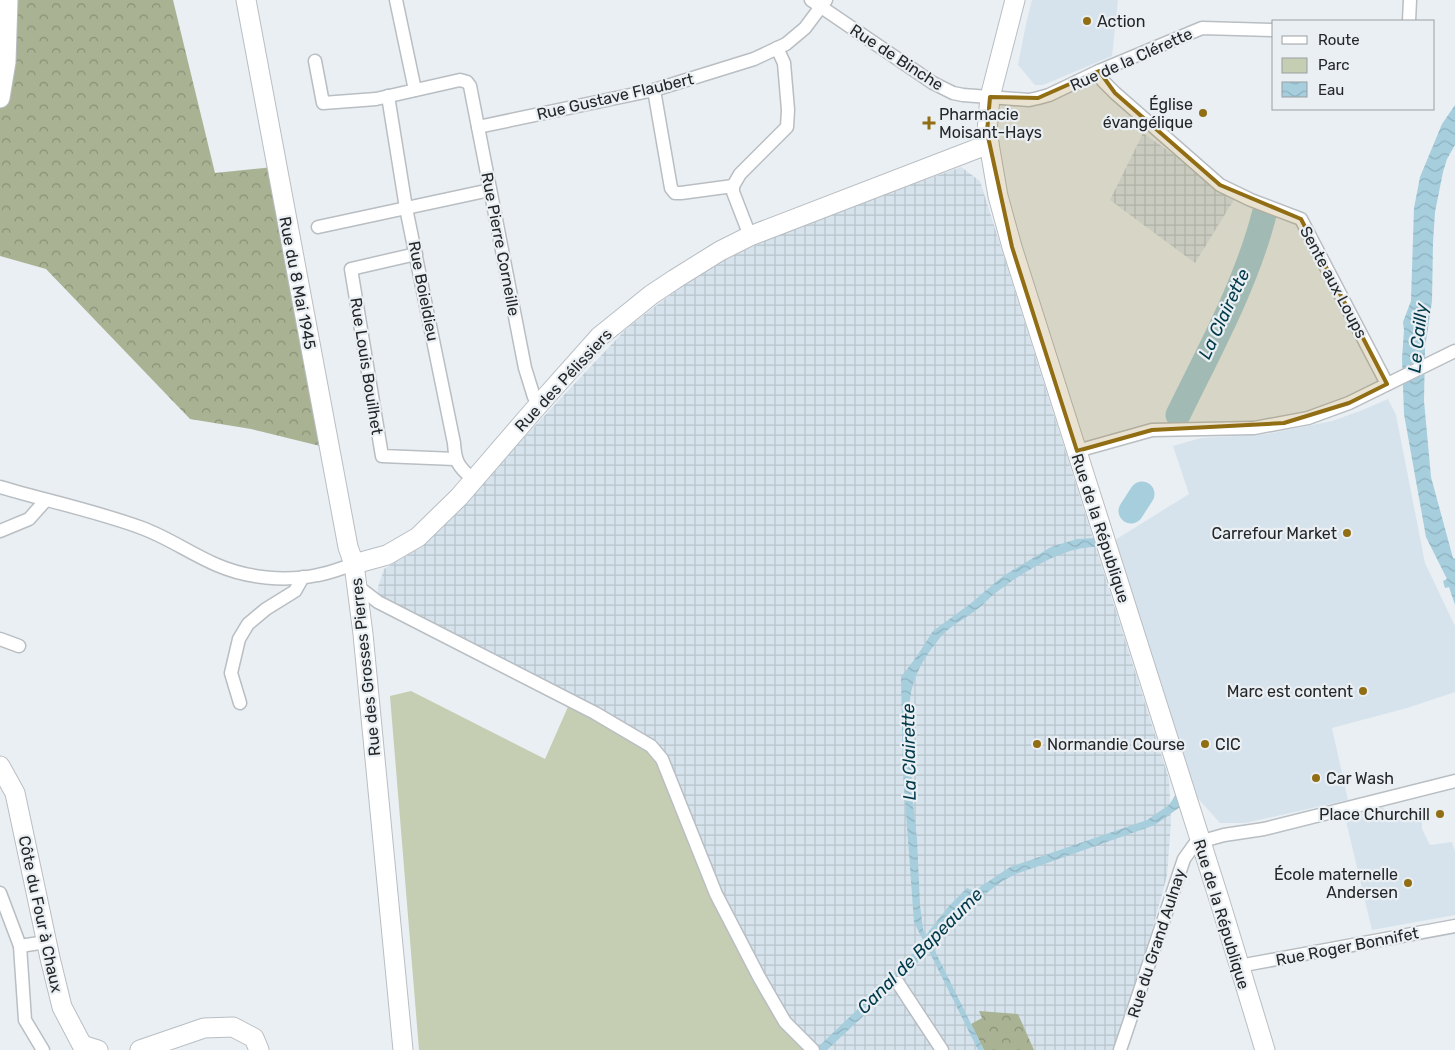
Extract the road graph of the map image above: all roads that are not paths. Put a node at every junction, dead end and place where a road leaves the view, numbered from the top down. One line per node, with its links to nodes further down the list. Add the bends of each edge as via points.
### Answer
1 (8, 0): 16 (street, via 6,62)
2 (246, 0): 34 (street, Rue du 8 Mai 1945, via 348,547)
3 (396, 0): 12 (street)
4 (1015, 0): 15 (street, Rue de la République)
5 (1410, 0): 7 (street)
6 (819, 2): 9 (street, Rue Gustave Flaubert, via 805,28); 15 (street, Rue de Binche, via 940,87 963,96)
7 (1409, 20)
8 (1272, 30): 11 (street, Rue de la Clérette, via 1202,28)
9 (776, 48): 13 (street, Rue Gustave Flaubert, via 754,59); 19 (street, via 784,63 787,127 740,174)
10 (316, 61): 14 (street, via 324,103)
11 (1099, 71): 15 (street, Rue de la Clérette, via 1038,98); 26 (street, Sente aux Loups, via 1103,81 1115,93 1220,185 1301,219)
12 (415, 90): 14 (street); 17 (street, Rue Pierre Corneille, via 460,80 467,82)
13 (654, 90): 17 (street, Rue Gustave Flaubert); 19 (street, via 671,188 675,193)
14 (388, 96): 21 (street, Rue Boieldieu)
15 (990, 97): 18 (street, Rue de la République)
16 (0, 98)
17 (478, 127): 20 (street, Rue Pierre Corneille)
18 (988, 138): 23 (street, Rue des Pélissiers); 28 (street, Rue de la République, via 1005,222)
19 (733, 186): 23 (street)
20 (490, 190): 21 (street); 27 (street, Rue Pierre Corneille, via 525,368 534,397)
21 (406, 208): 22 (street); 24 (street, Rue Boieldieu)
22 (318, 226)
23 (750, 236): 27 (street, Rue des Pélissiers, via 675,279 620,320 588,348)
24 (416, 254): 29 (street, Rue Boieldieu); 29 (street, Rue Louis Bouilhet, via 351,269 382,456)
25 (1455, 351): 26 (street)
26 (1387, 384): 28 (street, via 1349,403 1300,420 1254,428 1152,430)
27 (541, 402): 30 (street, Rue des Pélissiers)
28 (1077, 451): 42 (street, Rue de la République)
29 (455, 459): 30 (street)
30 (473, 479): 34 (street, Rue des Pélissiers, via 418,537 387,555)
31 (0, 487): 32 (street, Rue des Grosses Pierres)
32 (46, 500): 33 (street, via 29,519); 35 (street, Rue des Grosses Pierres, via 161,535 205,559 243,574)
33 (0, 532)
34 (354, 564): 35 (street, Rue des Grosses Pierres); 36 (street, Rue des Grosses Pierres)
35 (303, 578): 39 (street, via 295,591 248,624 239,639 231,672)
36 (357, 586): 54 (street, Rue des Grosses Pierres); 55 (street, via 378,602 596,713 651,746 662,759 716,894 759,977 785,1022)
37 (0, 639): 38 (street)
38 (19, 646)
39 (240, 702)
40 (0, 766): 45 (street, Côte du Four à Chaux, via 15,793)
41 (1455, 781): 42 (street)
42 (1200, 842): 47 (street, Rue de la République); 57 (street, Rue du Grand Aulnay, via 1184,859)
43 (0, 893): 46 (street)
44 (1455, 928): 47 (street, Rue Roger Bonnifet)
45 (46, 942): 46 (street); 51 (street, Côte du Four à Chaux, via 62,1007 82,1045)
46 (20, 946): 50 (street, via 25,1020)
47 (1239, 966): 58 (street, Rue de la République)
48 (898, 983): 56 (street)
49 (171, 1043): 52 (street); 53 (street, via 204,1028 233,1027 254,1038)
50 (43, 1050)
51 (98, 1050)
52 (140, 1050)
53 (259, 1050)
54 (403, 1050)
55 (813, 1050)
56 (942, 1050)
57 (1120, 1050)
58 (1265, 1050)

